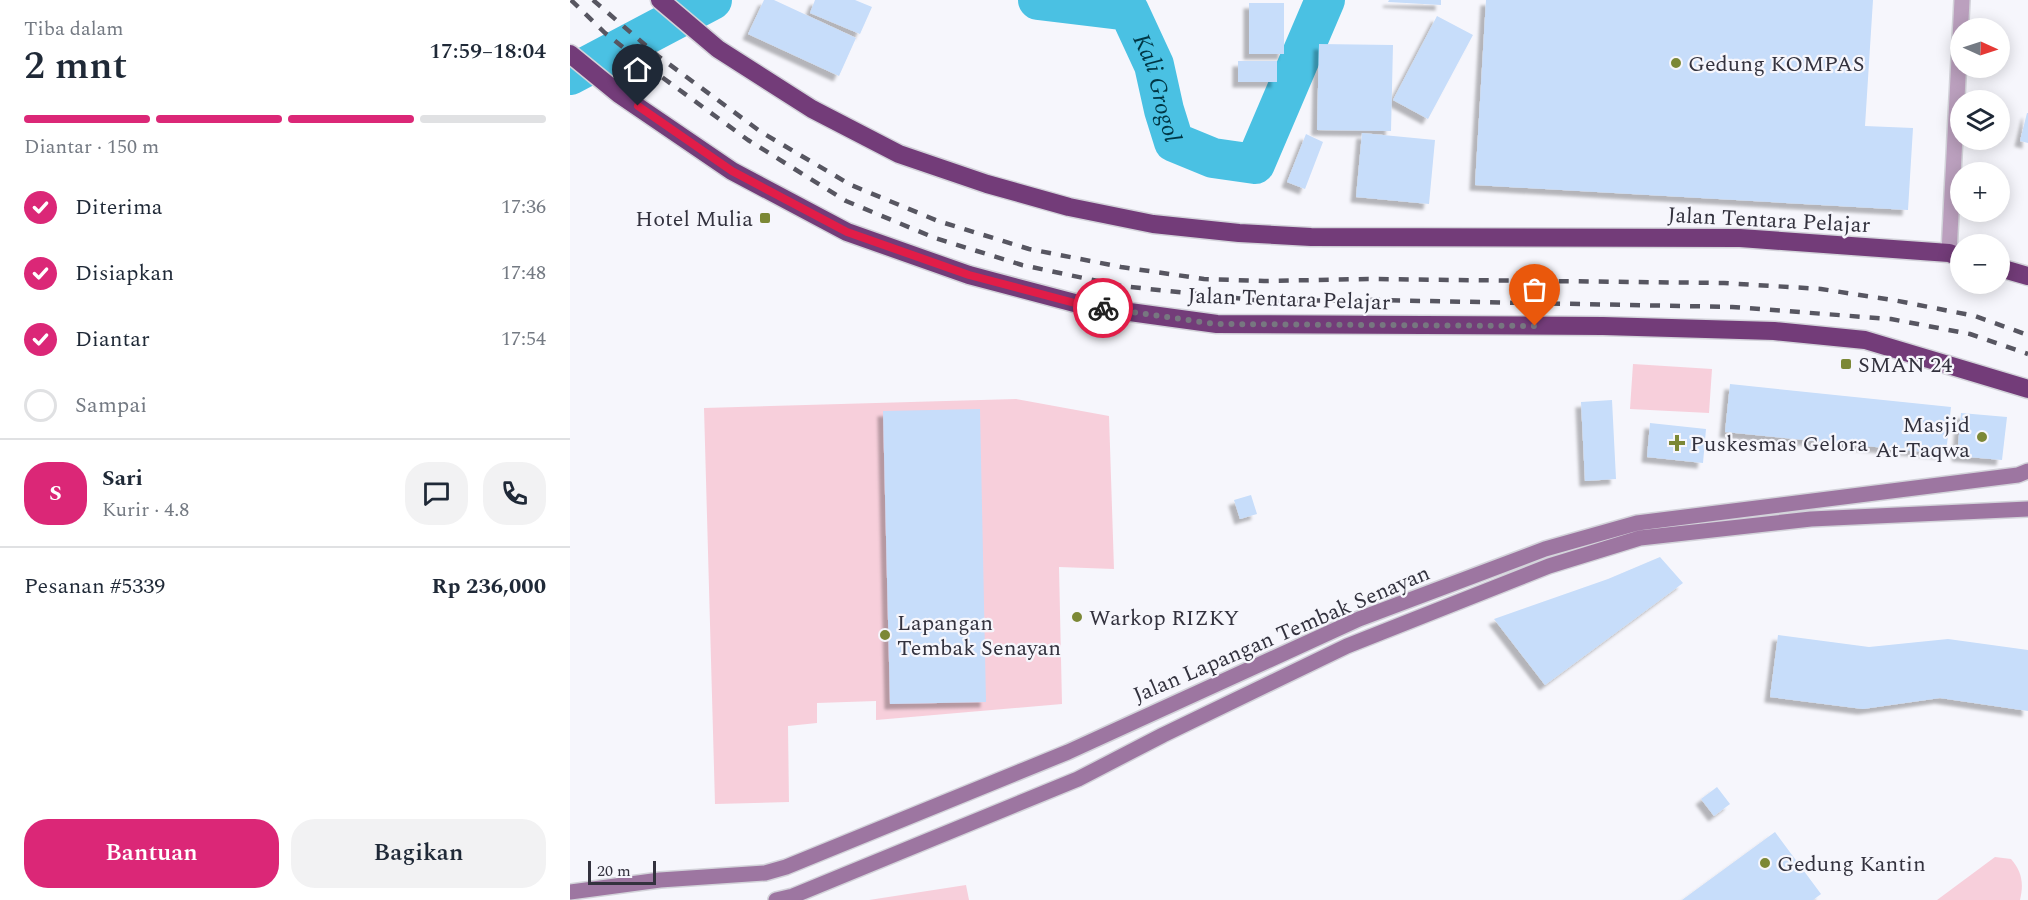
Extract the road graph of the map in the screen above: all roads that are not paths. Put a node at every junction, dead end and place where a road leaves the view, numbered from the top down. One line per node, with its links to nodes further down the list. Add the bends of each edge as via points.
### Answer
1 (660, 0): 5 (highway, Jalan Tentara Pelajar, via 718,49 812,109 899,154 1069,207 1153,224 1311,237 1740,238)
2 (1962, 0): 4 (street)
3 (570, 54): 8 (highway, Jalan Tentara Pelajar, via 620,94 732,171 847,232 969,275 1086,306 1216,324 1774,331 1865,340)
4 (1955, 234)
5 (1950, 255)
6 (2010, 271): 7 (highway)
7 (2028, 276)
8 (2028, 388)
9 (2028, 471): 11 (main road, Jalan Lapangan Tembak Senayan, via 1637,523 1557,546 1359,619 1068,752 786,867 765,873 660,880)
10 (2028, 509): 12 (main road, Jalan Lapangan Tembak Senayan, via 1811,519 1640,538 1549,566 1347,646 1078,779)
11 (570, 892)
12 (776, 900)

